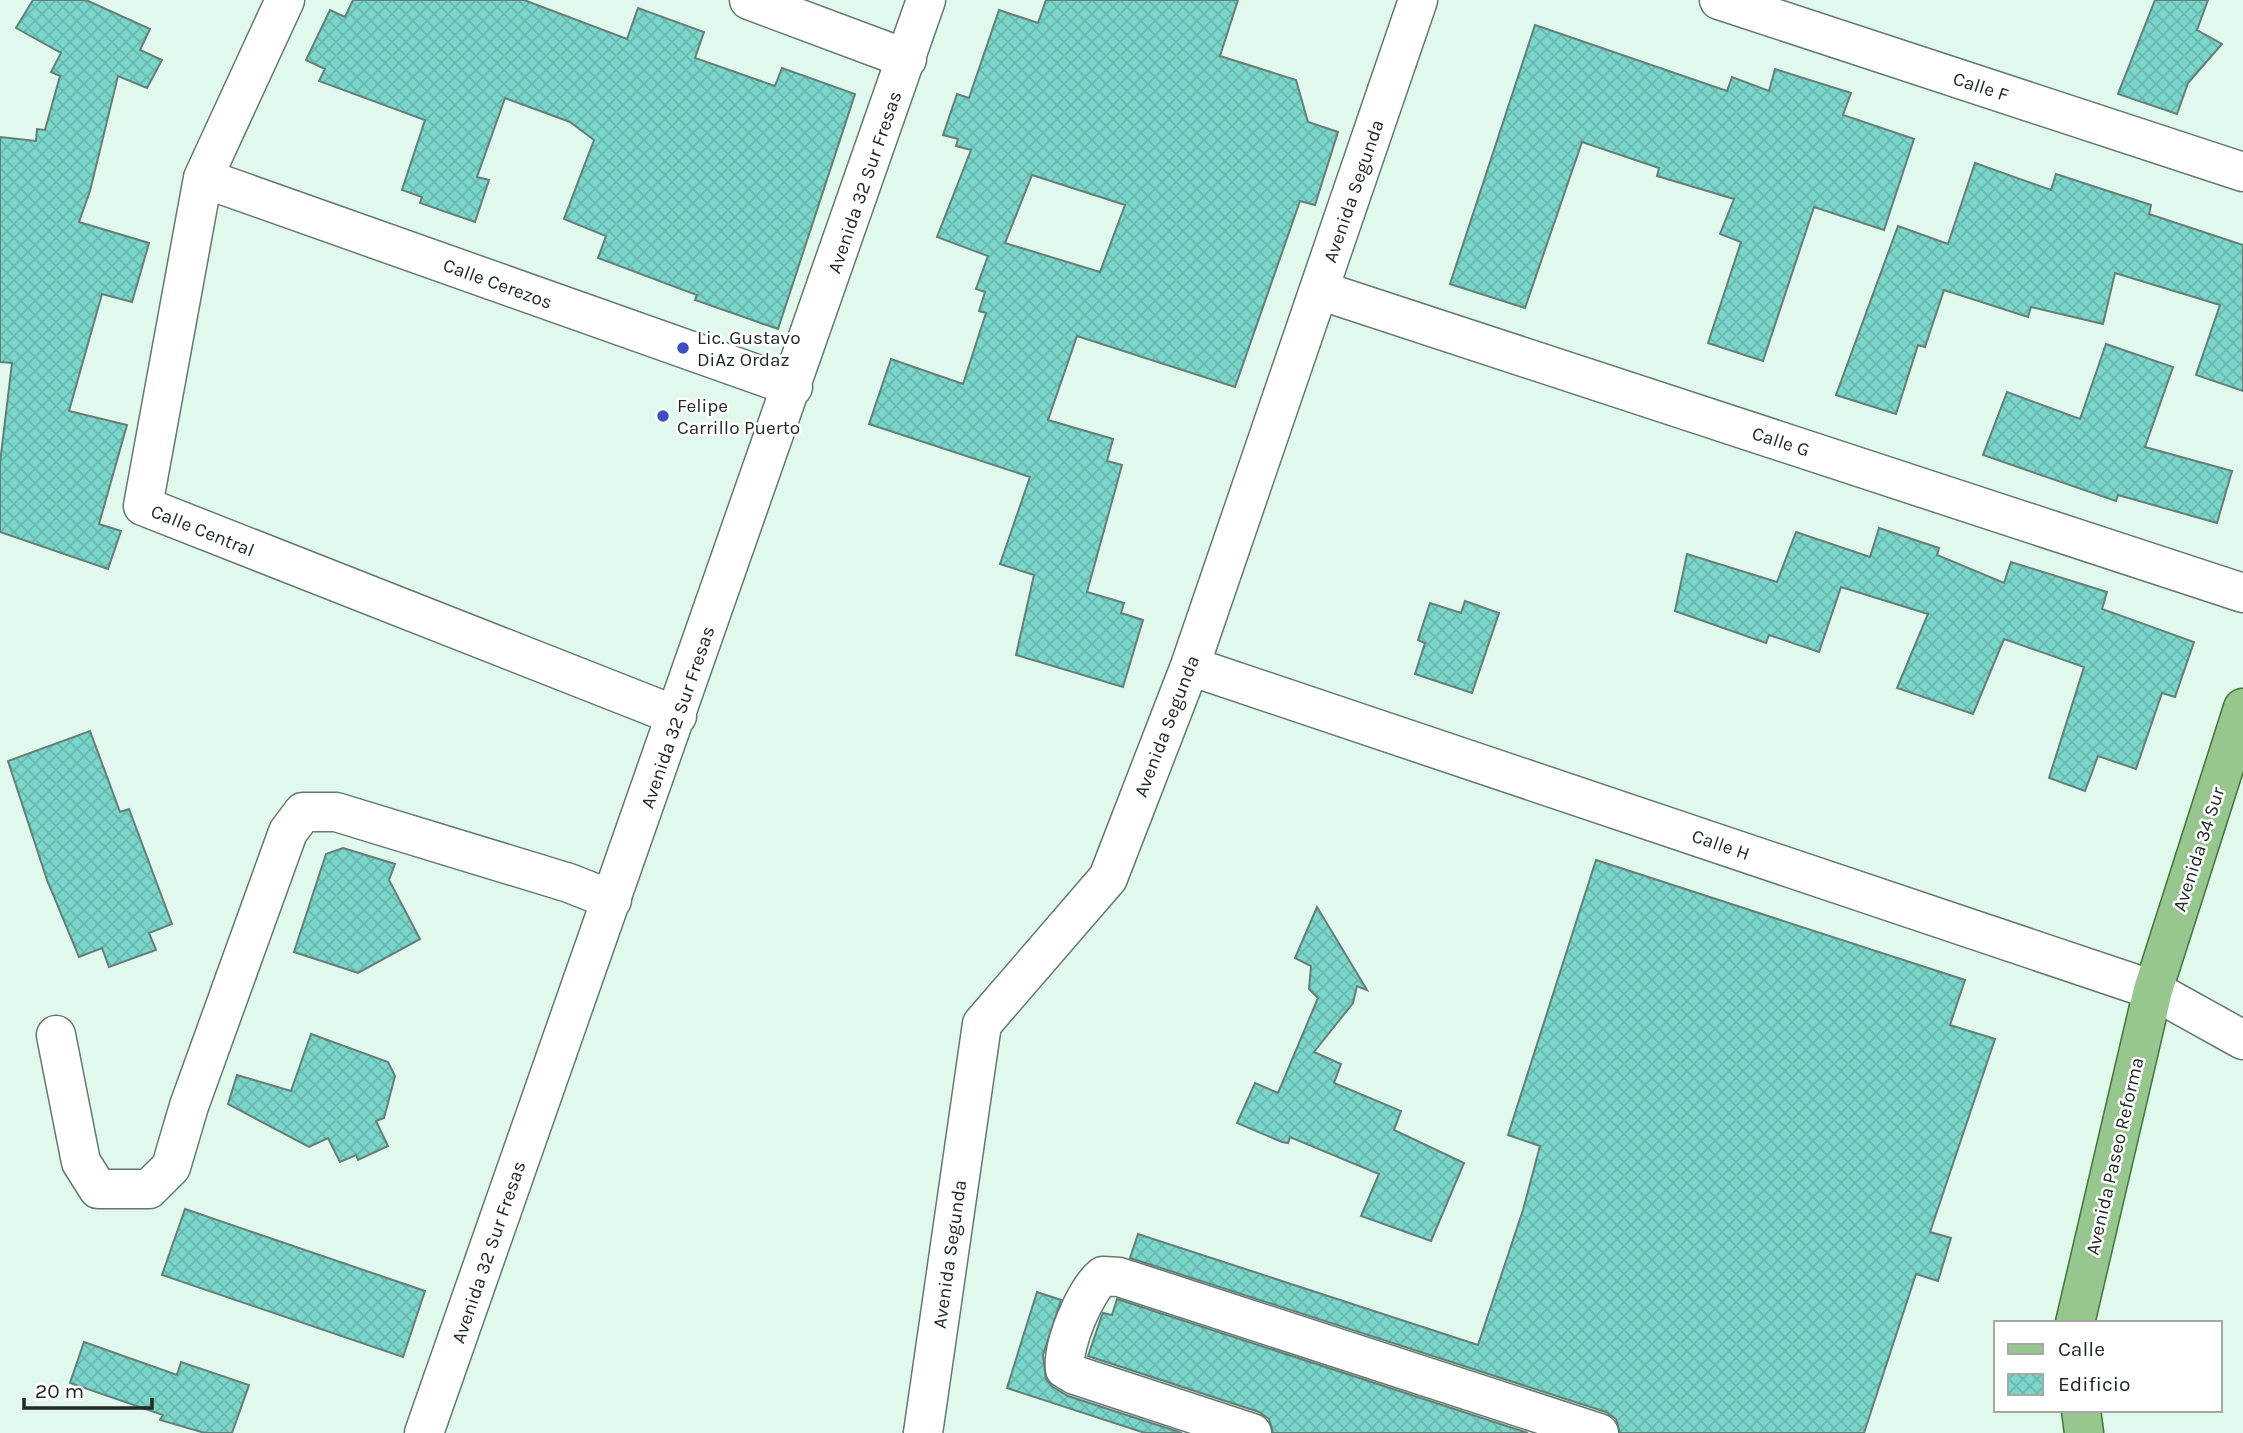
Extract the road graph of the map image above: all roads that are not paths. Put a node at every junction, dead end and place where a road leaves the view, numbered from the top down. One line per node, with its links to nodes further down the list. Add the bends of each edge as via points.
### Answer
1 (285, 0): 8 (street, Calle Central)
2 (749, 0): 6 (street)
3 (926, 0): 6 (street, Avenida 32 Sur Fresas)
4 (1418, 0): 9 (street, Avenida Segunda)
5 (1720, 0): 7 (street, Calle F)
6 (907, 60): 10 (street, Avenida 32 Sur Fresas)
7 (2243, 172)
8 (203, 178): 10 (street, Calle Cerezos); 14 (street, Calle Central, via 143,506)
9 (1319, 290): 11 (street, Calle G); 12 (street, Avenida Segunda)
10 (793, 387): 14 (street, Avenida 32 Sur Fresas)
11 (2243, 593)
12 (1190, 666): 16 (street, Calle H); 22 (street, Avenida Segunda, via 1108,878 982,1024)
13 (2243, 708): 16 (main road, Avenida 34 Sur)
14 (677, 716): 15 (street, Avenida 32 Sur Fresas)
15 (612, 900): 18 (street, via 336,813 303,812 288,832 171,1167 149,1189 99,1189 81,1162); 21 (street, Avenida 32 Sur Fresas)
16 (2153, 990): 17 (street, Calle H); 19 (main road, Avenida Paseo Reforma)
17 (2235, 1026)
18 (57, 1035)
19 (2075, 1321)
20 (2081, 1412): 25 (main road)
21 (424, 1433)
22 (923, 1433)
23 (1252, 1433): 24 (street, via 1065,1368 1063,1355 1092,1284 1103,1276 1119,1277)
24 (1599, 1433)
25 (2084, 1433)

